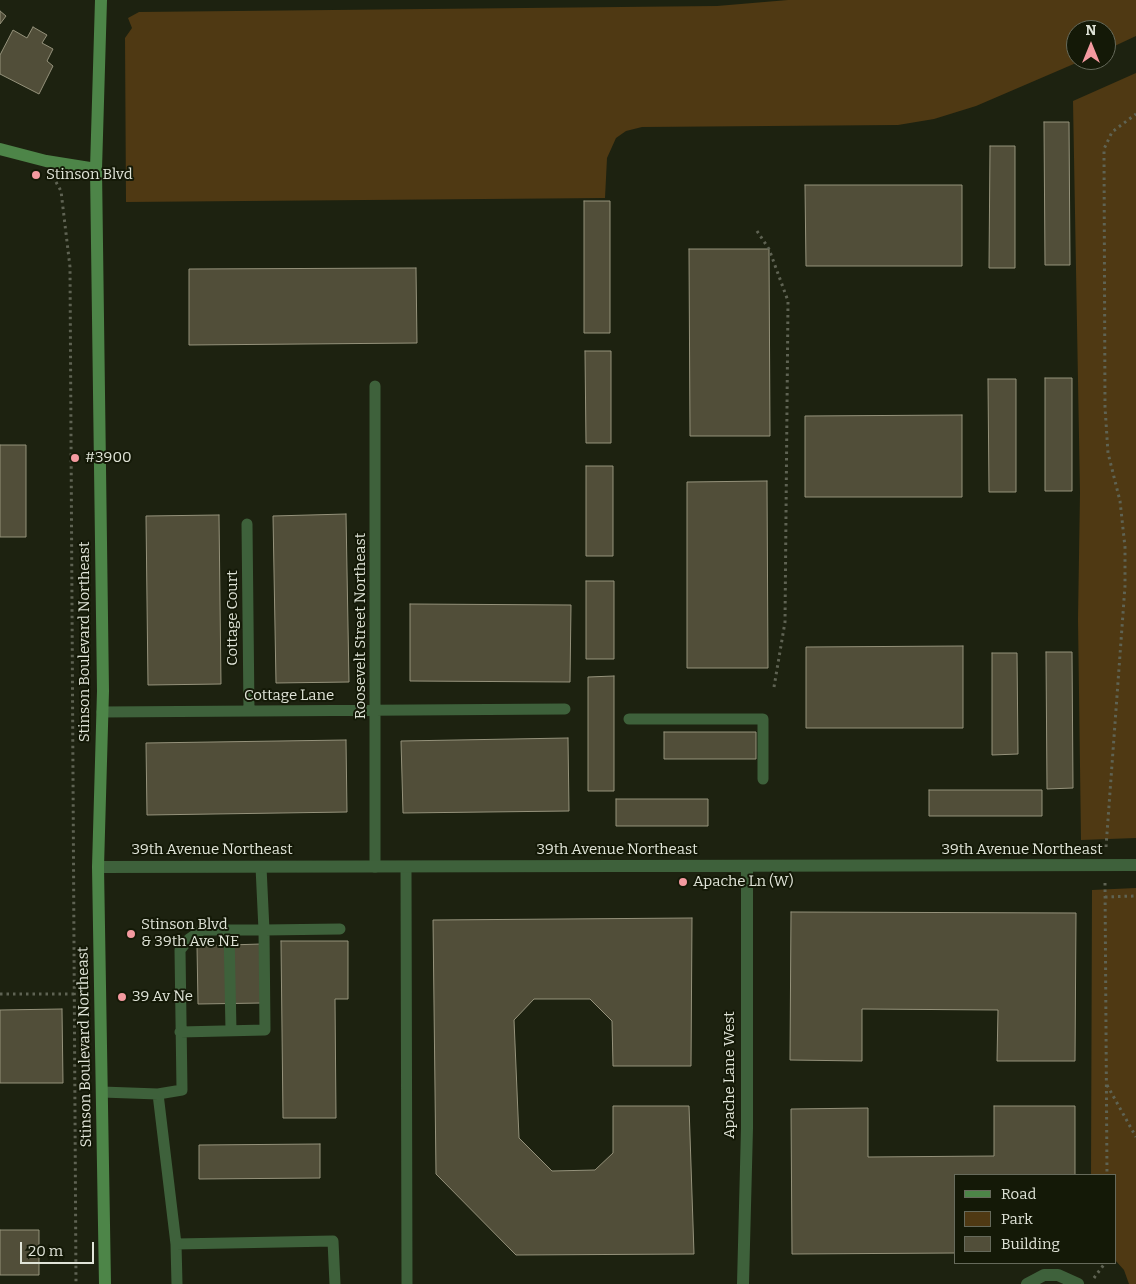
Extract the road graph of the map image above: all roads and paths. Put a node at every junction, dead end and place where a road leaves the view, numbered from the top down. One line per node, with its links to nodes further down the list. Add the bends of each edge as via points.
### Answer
1 (101, 0): 5 (street, Stinson Boulevard Northeast)
2 (1136, 114): 17 (path, via 1112,132 1104,148 1105,407 1108,453 1120,501 1125,547)
3 (0, 149): 4 (street)
4 (46, 161): 5 (street); 29 (path, via 61,191 70,267)
5 (96, 169): 13 (street, Stinson Boulevard Northeast)
6 (757, 231): 9 (path, via 769,249 788,301 785,622)
7 (375, 386): 12 (lane, Roosevelt Street Northeast)
8 (247, 524): 11 (lane, Cottage Court)
9 (774, 687)
10 (565, 710): 12 (lane, Cottage Lane)
11 (249, 711): 12 (lane, Cottage Lane); 13 (lane, Cottage Lane)
12 (377, 711): 20 (lane, Roosevelt Street Northeast)
13 (102, 712): 18 (street, Stinson Boulevard Northeast)
14 (629, 719): 15 (lane, via 764,719)
15 (764, 779)
16 (1136, 865): 17 (street, 39th Avenue Northeast)
17 (1105, 866): 22 (street, 39th Avenue Northeast); 24 (path)
18 (98, 867): 19 (street, 39th Avenue Northeast); 33 (street, Stinson Boulevard Northeast)
19 (261, 867): 20 (street, 39th Avenue Northeast); 27 (lane)
20 (375, 867): 21 (street, 39th Avenue Northeast)
21 (406, 867): 22 (street, 39th Avenue Northeast); 43 (lane)
22 (747, 867): 44 (street, Apache Lane West, via 747,1128)
23 (1136, 896): 24 (path)
24 (1105, 897): 32 (path)
25 (340, 929): 27 (lane)
26 (229, 930): 27 (lane); 30 (lane); 31 (lane, via 202,930 180,950)
27 (264, 930): 30 (lane, via 265,1030)
28 (0, 994): 29 (path)
29 (74, 994): 39 (path)
30 (231, 1031): 31 (lane)
31 (180, 1032): 34 (lane, via 182,1090)
32 (1107, 1084): 35 (path); 36 (path)
33 (102, 1092): 34 (lane); 40 (street, Stinson Boulevard Northeast)
34 (158, 1094): 37 (lane)
35 (1136, 1137)
36 (1107, 1174)
37 (176, 1244): 41 (lane); 42 (lane, via 333,1241)
38 (1105, 1264): 47 (path)
39 (76, 1284)
40 (105, 1284)
41 (177, 1284)
42 (335, 1284)
43 (407, 1284)
44 (743, 1284)
45 (1028, 1284): 46 (street, via 1044,1275 1058,1275)
46 (1078, 1284)
47 (1089, 1284)

